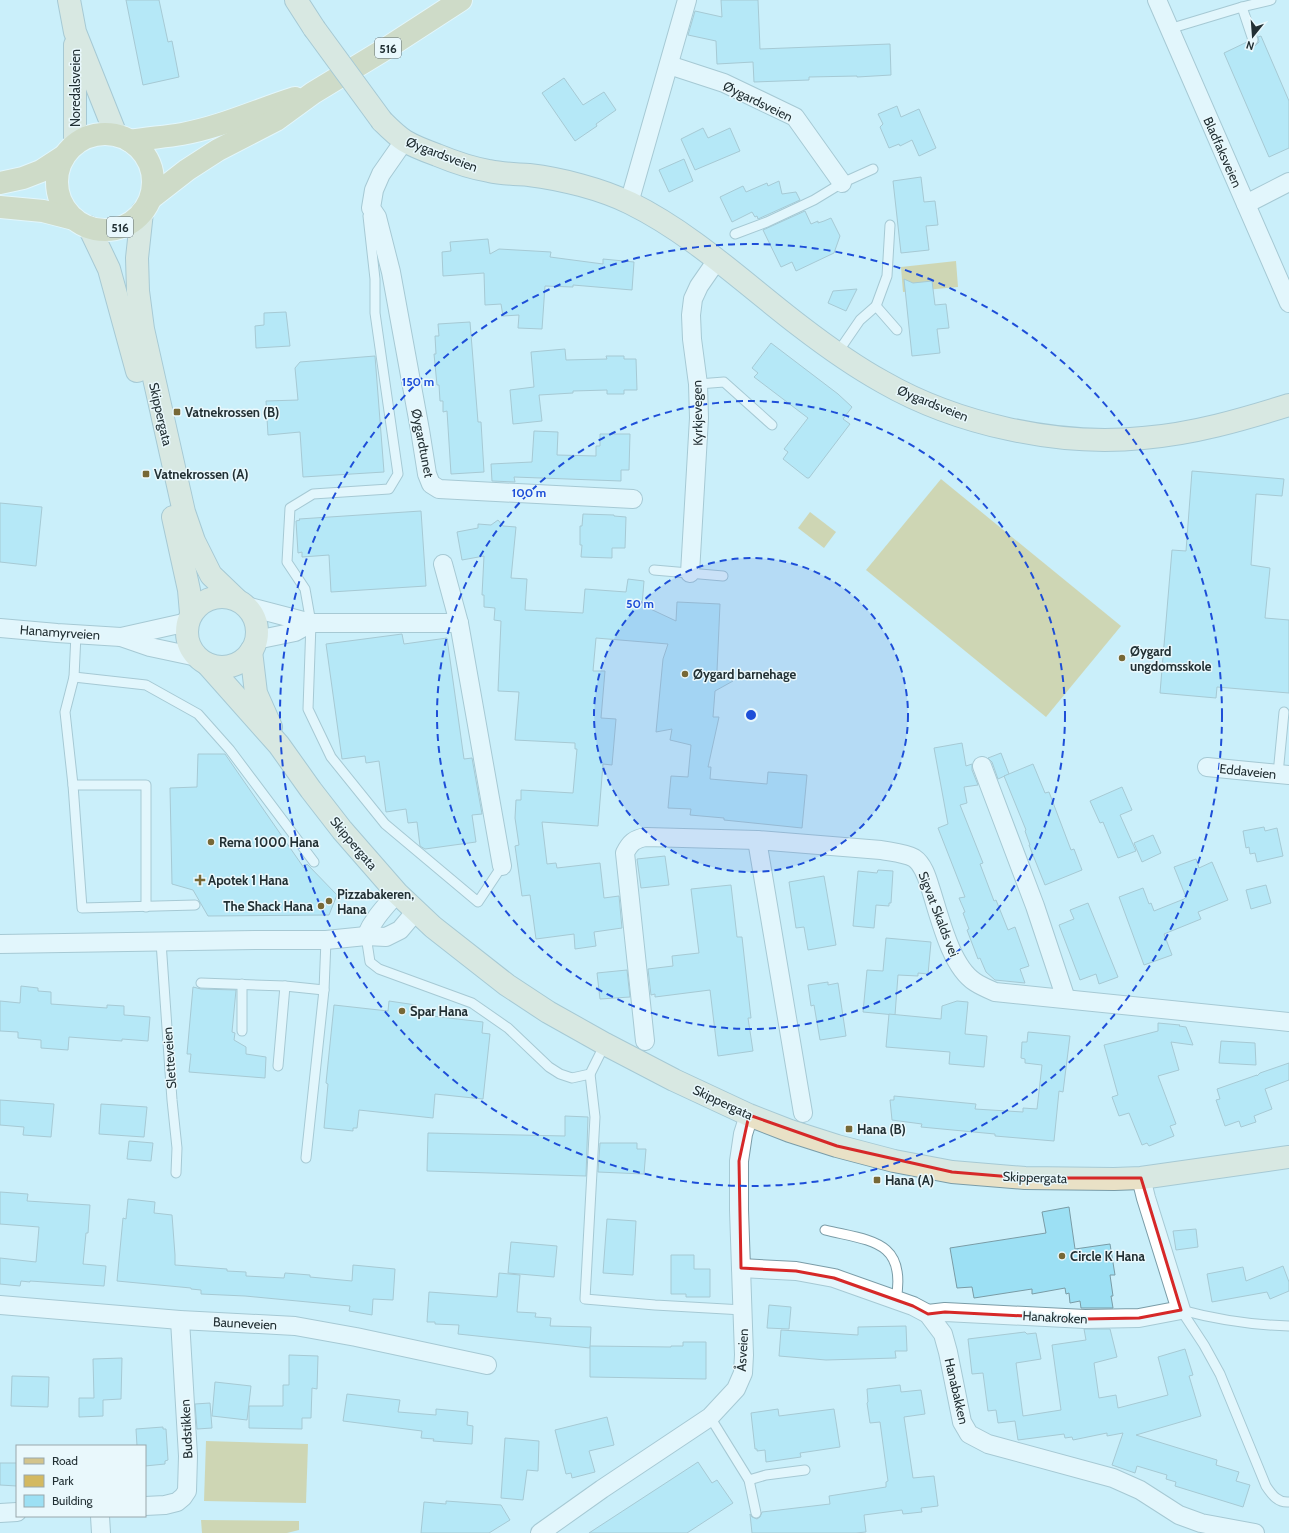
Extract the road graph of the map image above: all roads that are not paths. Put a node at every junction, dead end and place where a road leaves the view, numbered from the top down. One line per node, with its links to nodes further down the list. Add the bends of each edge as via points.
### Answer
1 (69, 0): 9 (main road, Noredalsveien)
2 (296, 0): 14 (main road, Øygardsveien, bridge, via 382,121)
3 (461, 0): 12 (main road, 516)
4 (687, 0): 11 (street)
5 (1157, 0): 8 (street, Bladfaksveien)
6 (1271, 0): 7 (lane)
7 (1242, 7): 8 (lane); 10 (lane)
8 (1169, 29): 21 (street, Bladfaksveien)
9 (75, 32): 13 (main road, Noredalsveien); 15 (main road, Noredalsveien)
10 (1253, 40)
11 (669, 65): 19 (street, Øygardsveien, via 724,83 795,117); 20 (street)
12 (313, 93): 13 (main road, 516, via 268,106 230,122 182,134); 22 (main road, 516, via 276,120 218,150 187,170)
13 (123, 138): 15 (main road, 516, via 103,134 90,136); 22 (main road, via 146,156 152,171 153,181)
14 (404, 140): 20 (main road, Øygardsveien, via 468,166 492,172 562,181 593,189); 24 (street, via 381,174 374,190)
15 (70, 150): 18 (main road, 516, via 41,171); 25 (main road, via 58,172 58,190 64,206)
16 (873, 169): 19 (lane)
17 (1289, 182): 21 (street)
18 (0, 183)
19 (842, 183): 27 (lane, via 814,200)
20 (629, 203): 28 (main road, Øygardsveien, via 667,224)
21 (1246, 204): 29 (street, Bladfaksveien)
22 (147, 205): 25 (main road, 516, via 130,223 114,229 105,230); 41 (main road, Skippergata, via 137,258 138,291 143,329 182,504 194,541 211,575)
23 (0, 207): 25 (main road, 516, via 43,211)
24 (371, 208): 36 (street, Øygardtunet, via 377,217 391,272 427,474 431,484 439,489); 43 (lane, via 368,216 375,313 398,474 389,489 314,494 290,508 287,562 306,590)
25 (82, 223): 42 (main road, Skippergata, via 109,269 126,329 189,590)
26 (890, 225): 30 (lane, via 887,276)
27 (735, 234)
28 (717, 260): 32 (main road, Øygardsveien); 33 (street, Kyrkjevegen, via 693,299 692,339)
29 (1289, 303)
30 (876, 306): 31 (lane); 32 (lane, via 860,320)
31 (897, 330)
32 (838, 352): 34 (main road, Øygardsveien, via 882,382 963,420 1041,435 1097,440 1142,439 1190,432)
33 (698, 384): 35 (lane, via 724,382); 39 (street, Kyrkjevegen, via 698,456)
34 (1289, 405)
35 (772, 425)
36 (633, 499)
37 (443, 564): 44 (street)
38 (654, 570): 39 (lane)
39 (690, 573): 40 (lane)
40 (723, 576)
41 (241, 603): 42 (main road, via 224,597 211,598 200,604); 43 (street); 48 (main road, Skippergata, via 253,616 257,628)
42 (190, 618): 47 (street, Hanamyrveien); 49 (main road, Skippergata, via 186,635 190,647)
43 (311, 623): 44 (street); 48 (street, via 295,632); 59 (lane, via 308,709 331,757 385,824 478,902)
44 (459, 623): 59 (street)
45 (0, 628): 46 (street, Hanamyrveien)
46 (76, 634): 47 (street, Hanamyrveien); 50 (lane)
47 (121, 637): 49 (street, Hanamyrveien)
48 (253, 646): 49 (main road, via 242,660 231,666 219,667); 52 (main road, Skippergata, via 256,693)
49 (202, 661): 52 (main road, Skippergata)
50 (74, 677): 56 (lane, via 65,712); 58 (lane, via 146,684 198,714 230,750)
51 (1284, 712): 55 (lane)
52 (279, 745): 60 (main road, Skippergata, via 342,830)
53 (982, 766): 72 (street, via 1035,906)
54 (1207, 767): 55 (street, Eddaveien)
55 (1284, 775)
56 (73, 785): 62 (lane, via 82,908); 62 (lane, via 146,785)
57 (758, 840): 72 (street, Sigvat Skalds vei, via 881,850 914,858 928,878 952,952 961,968 974,982 995,992); 75 (street, Sigvat Skalds vei, via 646,837 637,838 630,844 625,853); 79 (street)
58 (314, 862)
59 (502, 866)
60 (398, 893): 63 (main road, Skippergata); 64 (street, via 379,913)
61 (196, 905): 62 (lane)
62 (146, 907)
63 (416, 911): 64 (street, via 400,930 386,936); 76 (main road, Skippergata, via 507,985)
64 (366, 936): 65 (street); 78 (lane, via 370,962 379,969 472,1003 508,1028 549,1067 560,1074 572,1078)
65 (326, 940): 66 (street); 71 (lane)
66 (161, 942): 67 (street); 83 (lane, Sletteveien, via 177,1148)
67 (0, 944)
68 (202, 983): 69 (lane)
69 (242, 984): 70 (lane); 74 (lane)
70 (285, 986): 71 (lane); 77 (lane)
71 (324, 990): 82 (lane)
72 (1066, 999): 73 (street, Sigvat Skalds vei)
73 (1289, 1022)
74 (242, 1031)
75 (645, 1041)
76 (605, 1044): 78 (lane); 80 (main road, Skippergata)
77 (278, 1066)
78 (590, 1074): 89 (lane, via 595,1117 585,1299)
79 (803, 1114)
80 (749, 1115): 84 (main road, Skippergata, via 836,1146 952,1172 1025,1178); 86 (street, Åsveien, via 739,1161)
81 (1289, 1156): 84 (main road, Skippergata)
82 (306, 1158)
83 (176, 1173)
84 (1141, 1178): 90 (street)
85 (825, 1230): 87 (lane, via 882,1246 897,1266 899,1286)
86 (741, 1268): 87 (street, Hanabakken, via 796,1270 834,1278); 89 (street, Åsveien)
87 (896, 1300): 91 (street, Hanabakken)
88 (0, 1305): 92 (street, Bauneveien)
89 (743, 1310): 95 (street, Åsveien, via 743,1374 736,1389)
90 (1181, 1310): 91 (street, Hanakroken, via 1139,1318 1116,1319 945,1312); 93 (lane, Hanakroken, via 1220,1320); 98 (lane, via 1220,1374 1266,1486 1280,1501)
91 (928, 1314): 106 (street, Hanabakken, via 943,1334 962,1422 969,1434 988,1444 1113,1478 1140,1490 1179,1514 1201,1523)
92 (180, 1320): 94 (street, Bauneveien, via 295,1326); 99 (street, Budstikken, via 188,1456 186,1492 177,1502)
93 (1289, 1326)
94 (487, 1365)
95 (710, 1417): 97 (lane); 105 (street, Åsveien)
96 (805, 1470): 97 (lane)
97 (749, 1480): 102 (lane)
98 (1289, 1502)
99 (146, 1506)
100 (16, 1512): 101 (street)
101 (0, 1513)
102 (756, 1513)
103 (100, 1517): 104 (street)
104 (101, 1533)
105 (540, 1533)
106 (1255, 1533)

